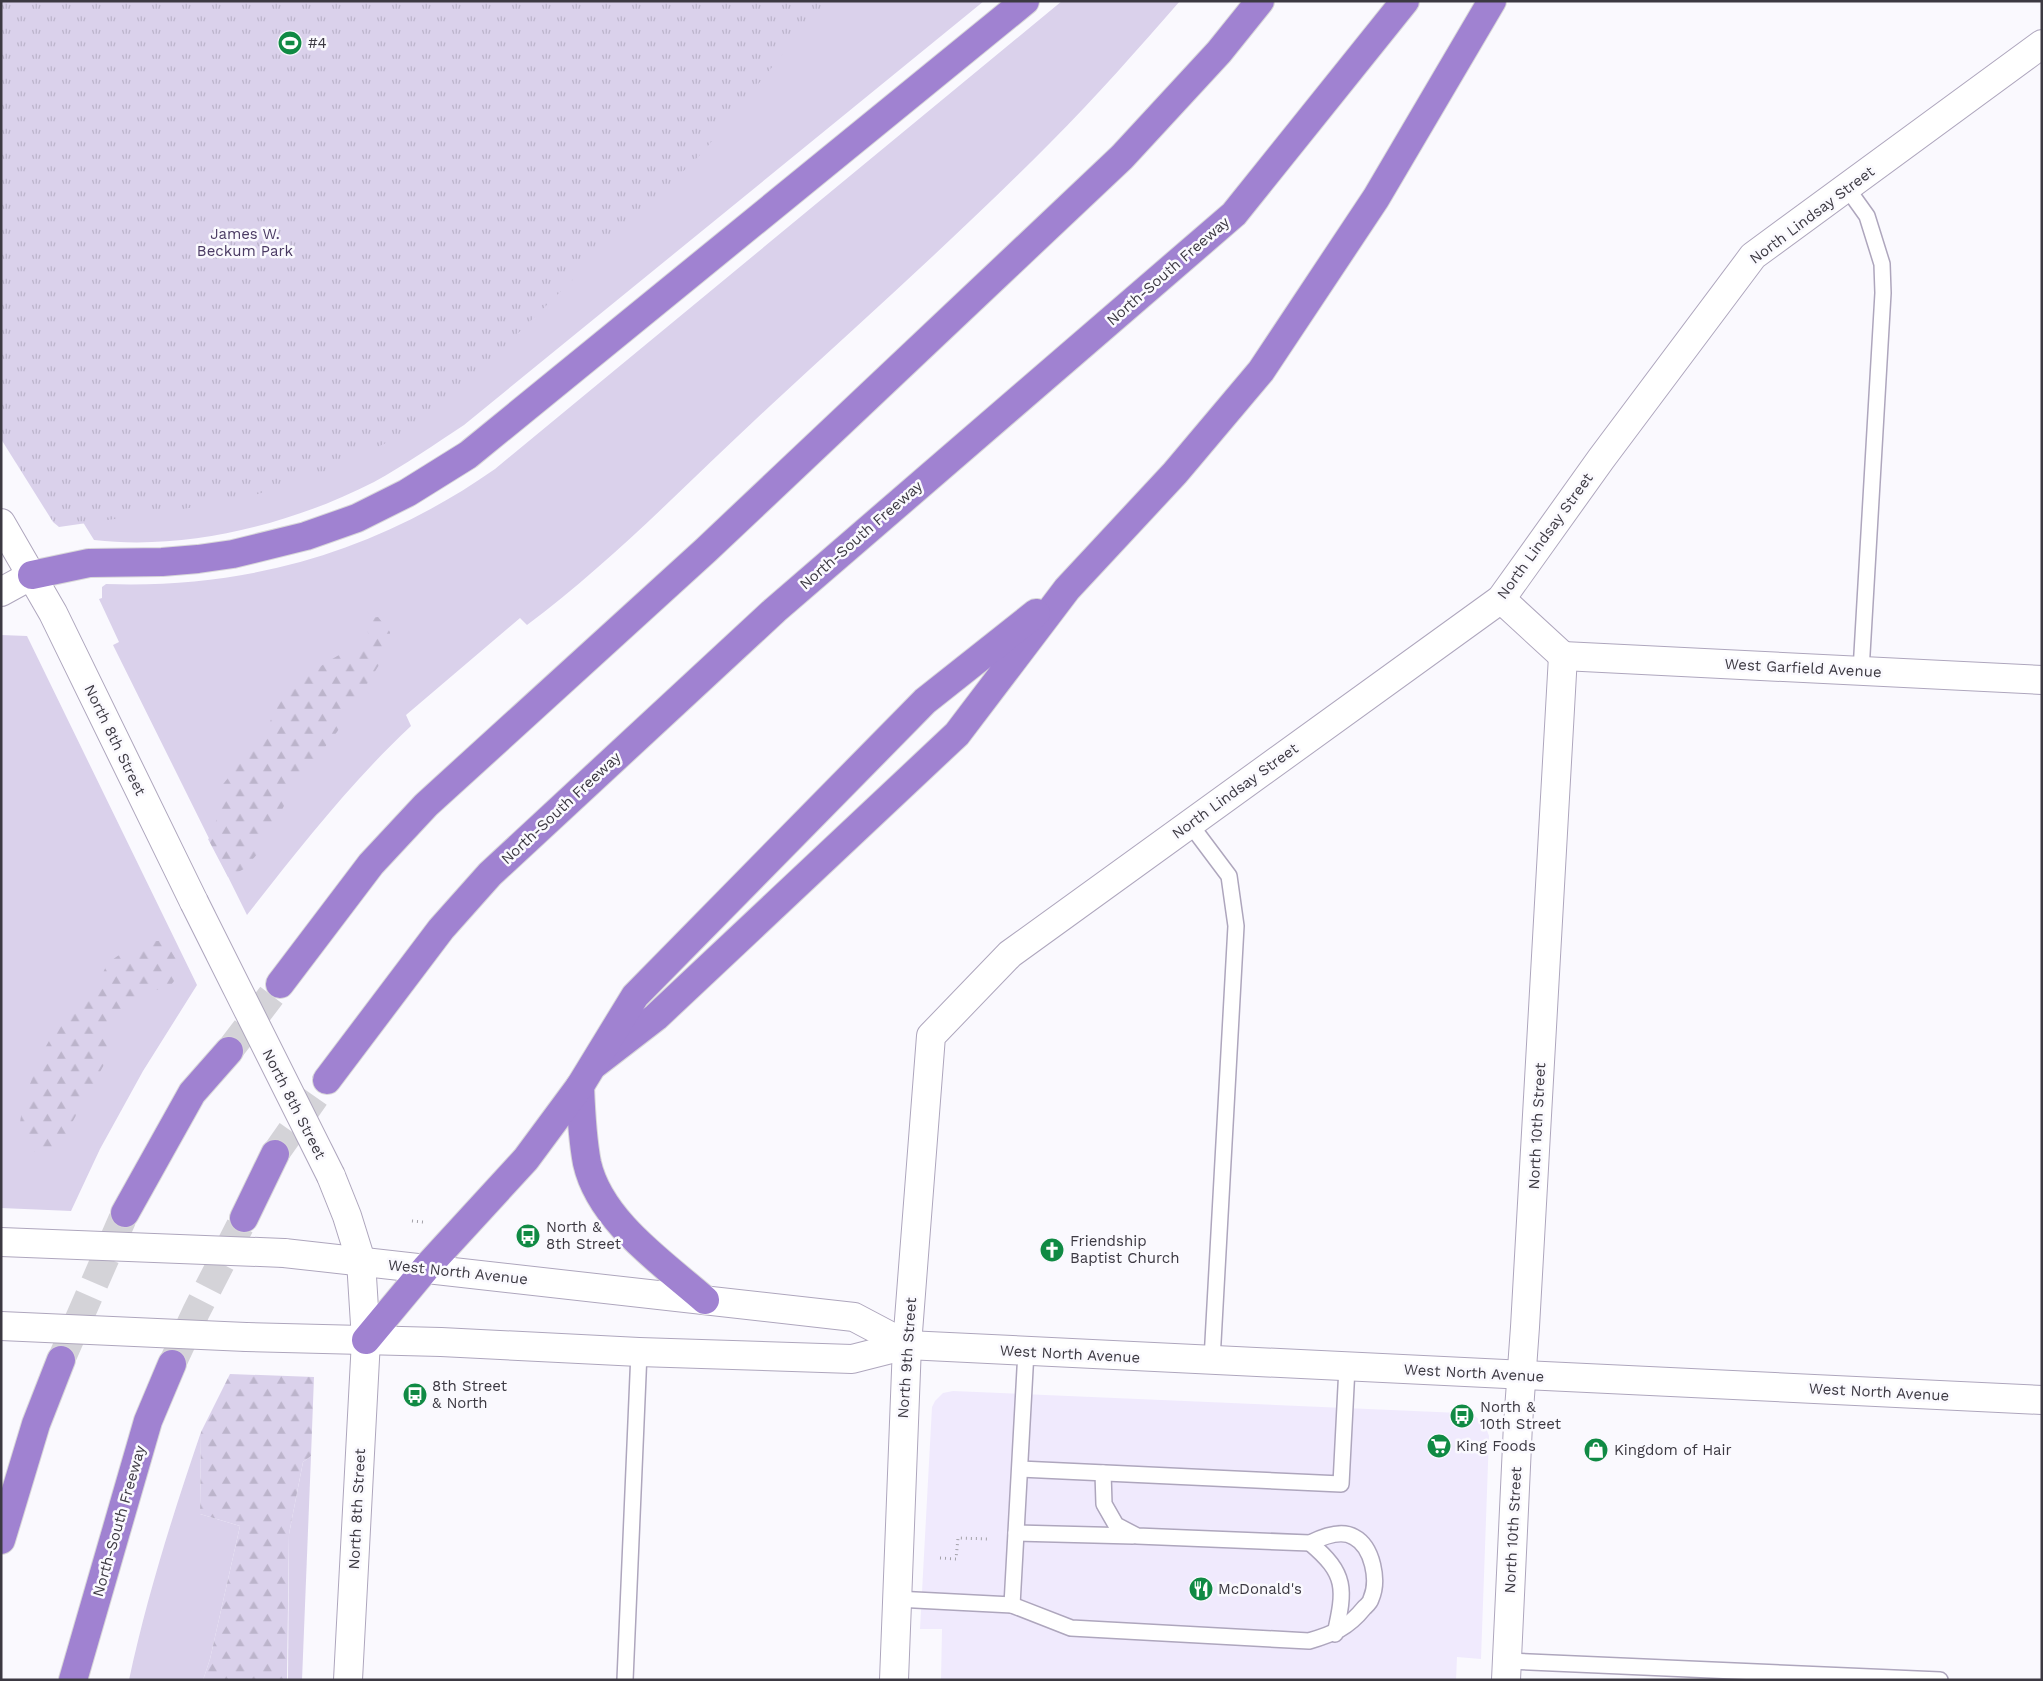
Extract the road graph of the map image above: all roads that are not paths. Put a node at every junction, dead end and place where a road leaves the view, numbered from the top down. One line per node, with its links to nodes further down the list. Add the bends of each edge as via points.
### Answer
1 (1025, 1): 9 (highway, via 468,455 407,493 357,518 306,536 233,554 162,562 89,563)
2 (1260, 1): 17 (highway, via 1219,52 1122,157 706,550 426,805 371,864)
3 (1405, 1): 21 (highway, North-South Freeway, via 1234,214 775,610 490,874 442,929)
4 (1492, 1): 10 (highway, via 1376,198 1261,371 1175,473)
5 (2042, 44): 6 (main road, North Lindsay Street)
6 (1847, 188): 12 (main road, North Lindsay Street, via 1753,256); 14 (lane, via 1867,216 1882,264 1883,293)
7 (1, 523): 9 (main road, North 8th Street)
8 (1, 567): 9 (main road)
9 (32, 574): 11 (main road); 27 (main road, North 8th Street, bridge, via 331,1176 348,1216)
10 (1067, 589): 20 (highway, via 957,734 656,1017); 20 (highway, via 925,701 636,996)
11 (1, 592)
12 (1501, 599): 13 (main road); 16 (main road, North Lindsay Street)
13 (1563, 656): 14 (main road, West Garfield Avenue); 39 (main road, North 10th Street)
14 (1861, 671): 15 (main road, West Garfield Avenue)
15 (2042, 680)
16 (1190, 824): 18 (main road, North Lindsay Street, via 1010,954); 36 (lane, via 1229,876 1236,926)
17 (280, 984)
18 (931, 1036): 32 (main road, North 9th Street)
19 (230, 1050): 24 (highway, via 192,1093)
20 (595, 1064): 22 (highway)
21 (327, 1080)
22 (580, 1086): 28 (highway, via 526,1159); 29 (highway, via 582,1133 596,1189 635,1239)
23 (275, 1154): 25 (highway)
24 (125, 1213)
25 (244, 1218)
26 (1, 1242): 27 (main road, West North Avenue, bridge, via 284,1253)
27 (361, 1261): 28 (main road, West North Avenue); 31 (main road, North 8th Street)
28 (426, 1268): 29 (main road, West North Avenue); 31 (highway)
29 (705, 1300): 32 (main road, West North Avenue, via 854,1316)
30 (1, 1326): 31 (main road, West North Avenue, bridge, via 246,1338)
31 (366, 1340): 33 (main road, West North Avenue); 53 (main road, North 8th Street)
32 (907, 1346): 33 (main road, West North Avenue, via 852,1359); 34 (main road, West North Avenue); 47 (main road, North 9th Street)
33 (639, 1352): 54 (lane)
34 (1026, 1352): 36 (main road, West North Avenue); 41 (lane)
35 (61, 1360): 45 (highway, via 36,1424)
36 (1212, 1360): 38 (main road, West North Avenue)
37 (172, 1364): 52 (highway, North-South Freeway, via 148,1421)
38 (1347, 1367): 39 (main road, West North Avenue); 42 (lane, via 1341,1484)
39 (1521, 1375): 40 (main road, West North Avenue); 50 (main road, North 10th Street)
40 (2042, 1400)
41 (1020, 1469): 42 (lane); 43 (lane)
42 (1103, 1473): 44 (lane, via 1104,1504 1116,1525)
43 (1016, 1533): 44 (lane); 48 (lane)
44 (1137, 1536): 46 (lane)
45 (1, 1540)
46 (1310, 1543): 49 (lane, via 1326,1556 1338,1573 1342,1589); 49 (lane, via 1340,1534 1354,1537 1366,1548 1372,1564 1371,1600 1355,1620)
47 (896, 1599): 48 (lane); 55 (main road, North 9th Street)
48 (1012, 1605): 49 (lane, via 1071,1628 1309,1641)
49 (1335, 1634)
50 (1507, 1670): 51 (lane)
51 (1814, 1677): 56 (lane)
52 (73, 1680)
53 (348, 1680)
54 (626, 1680)
55 (894, 1680)
56 (1940, 1680)

